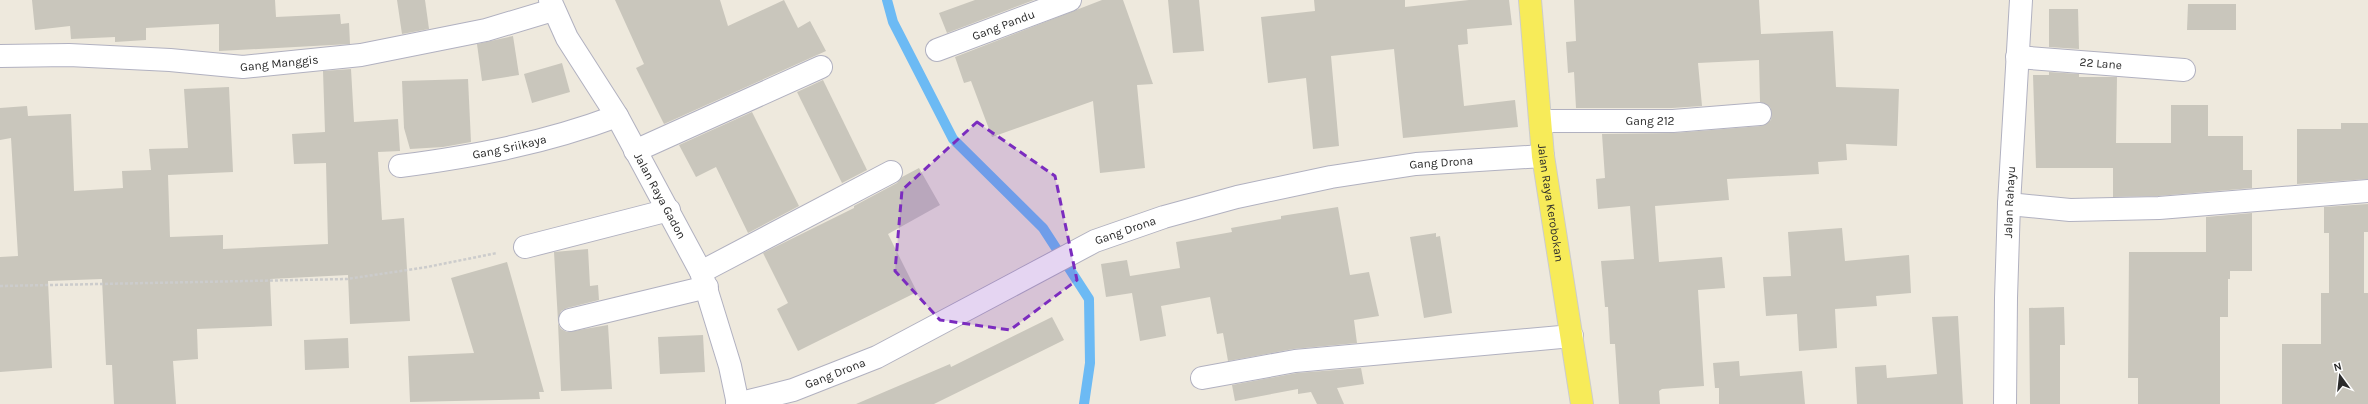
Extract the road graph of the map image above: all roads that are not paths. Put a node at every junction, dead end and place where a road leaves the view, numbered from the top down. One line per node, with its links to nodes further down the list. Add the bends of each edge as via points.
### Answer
1 (1070, 0): 5 (street, Gang Pandu)
2 (1530, 0): 12 (main road, Jalan Raya Kerobokan)
3 (2022, 0): 7 (street, Jalan Rahayu)
4 (551, 5): 6 (street, Gang Manggis, via 486,30 361,55 242,67 162,59 69,55); 11 (street, Jalan Raya Gadon, via 567,38)
5 (937, 50)
6 (0, 56)
7 (2017, 57): 9 (street, 22 Lane); 18 (street, Jalan Rahayu)
8 (821, 67): 13 (street)
9 (2184, 70)
10 (1760, 114): 12 (street, Gang 212, via 1673,121)
11 (617, 116): 13 (street, Jalan Raya Gadon); 15 (street, Gang Sriikaya, via 525,146 463,158)
12 (1541, 121): 14 (main road, Jalan Raya Kerobokan)
13 (635, 151): 19 (street, Jalan Raya Gadon)
14 (1543, 156): 23 (main road, Jalan Raya Kerobokan); 25 (street, Gang Drona, via 1416,164 1331,177 1237,197 1164,217 1095,242 877,357 793,390)
15 (400, 166)
16 (891, 172): 21 (street)
17 (2368, 191): 18 (street, via 2159,208 2070,210)
18 (2009, 204): 27 (street, Jalan Rahayu)
19 (669, 210): 20 (street); 21 (street, Jalan Raya Gadon)
20 (525, 247)
21 (704, 280): 22 (street); 25 (street, Jalan Raya Gadon, via 734,381)
22 (570, 320)
23 (1572, 336): 24 (street, via 1295,361); 26 (main road, Jalan Raya Kerobokan)
24 (1202, 378)
25 (738, 404)
26 (1582, 404)
27 (2005, 404)

